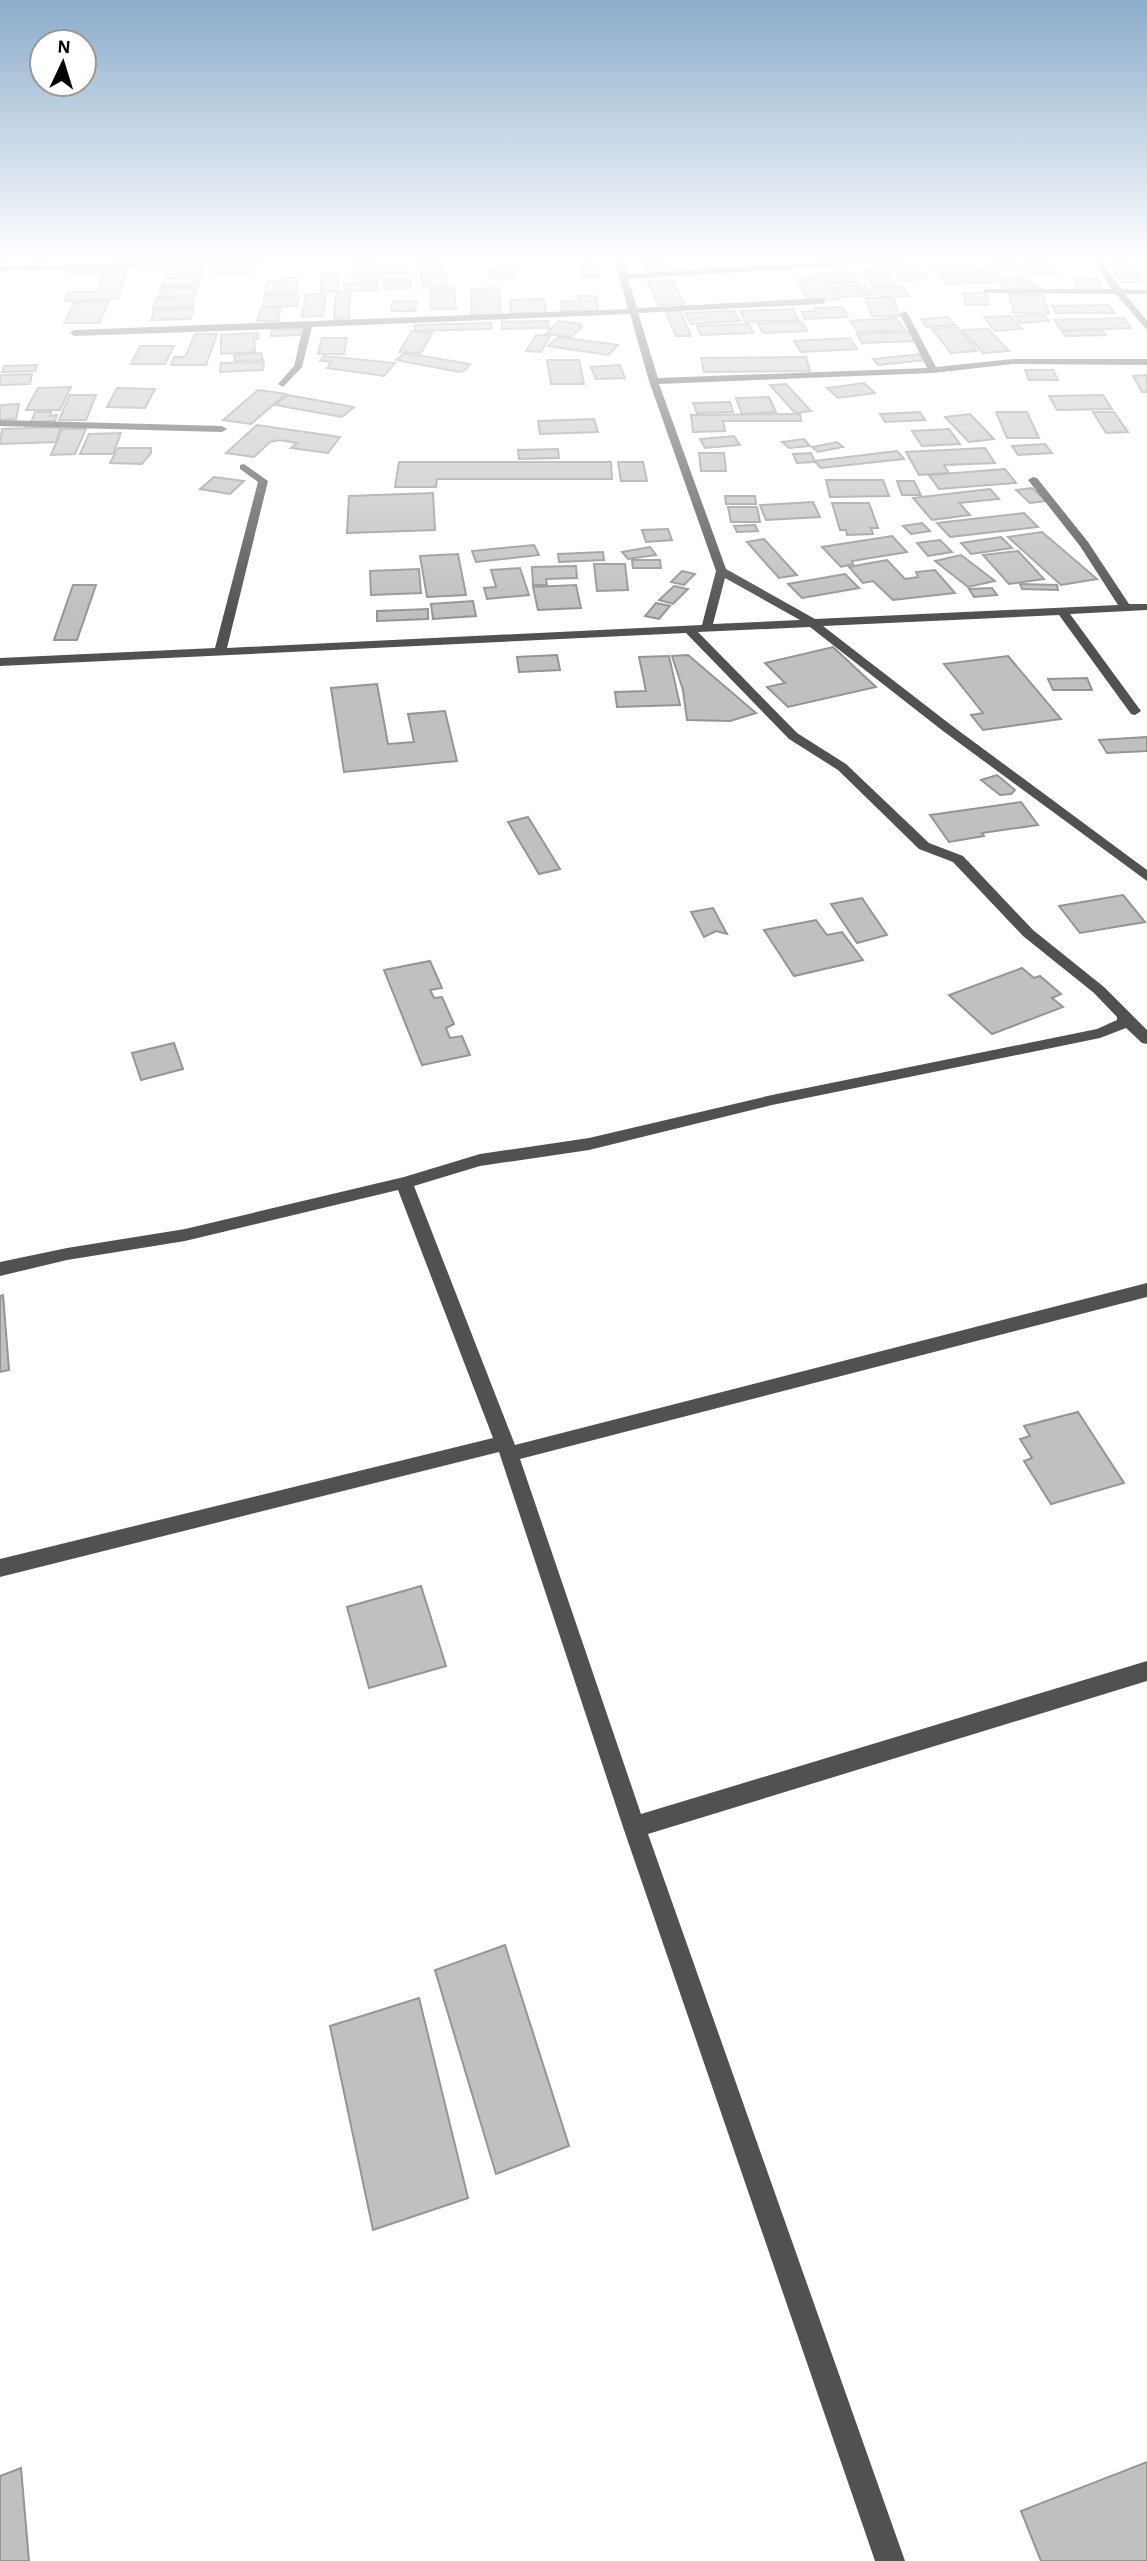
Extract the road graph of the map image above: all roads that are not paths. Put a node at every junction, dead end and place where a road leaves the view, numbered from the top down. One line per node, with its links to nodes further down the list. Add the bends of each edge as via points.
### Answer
1 (290, 376): 5 (street)
2 (652, 376): 4 (street)
3 (793, 376): 4 (street)
4 (654, 381): 10 (street)
5 (283, 384)
6 (0, 423): 7 (street)
7 (222, 429)
8 (244, 467): 17 (street, via 263,481)
9 (1033, 480): 11 (street, via 1084,544)
10 (722, 571): 14 (street); 15 (street)
11 (1125, 607): 12 (street); 13 (street)
12 (1147, 607)
13 (1061, 610): 14 (street); 19 (street)
14 (810, 621): 15 (street); 20 (street)
15 (707, 627): 16 (street)
16 (688, 628): 17 (street); 21 (street, via 793,736 842,767 924,846 958,859 1028,933 1099,990)
17 (221, 649): 18 (street)
18 (0, 662)
19 (1135, 711)
20 (1147, 877)
21 (1125, 1018): 22 (street); 23 (street, via 1122,1024 1100,1032 772,1100 589,1144 480,1160)
22 (1147, 1039)
23 (404, 1184): 24 (street, via 185,1235); 26 (street)
24 (0, 1269)
25 (1147, 1290): 26 (street)
26 (507, 1448): 27 (street); 29 (street)
27 (0, 1568)
28 (1147, 1671): 29 (street)
29 (634, 1827): 30 (street)
30 (890, 2561)

